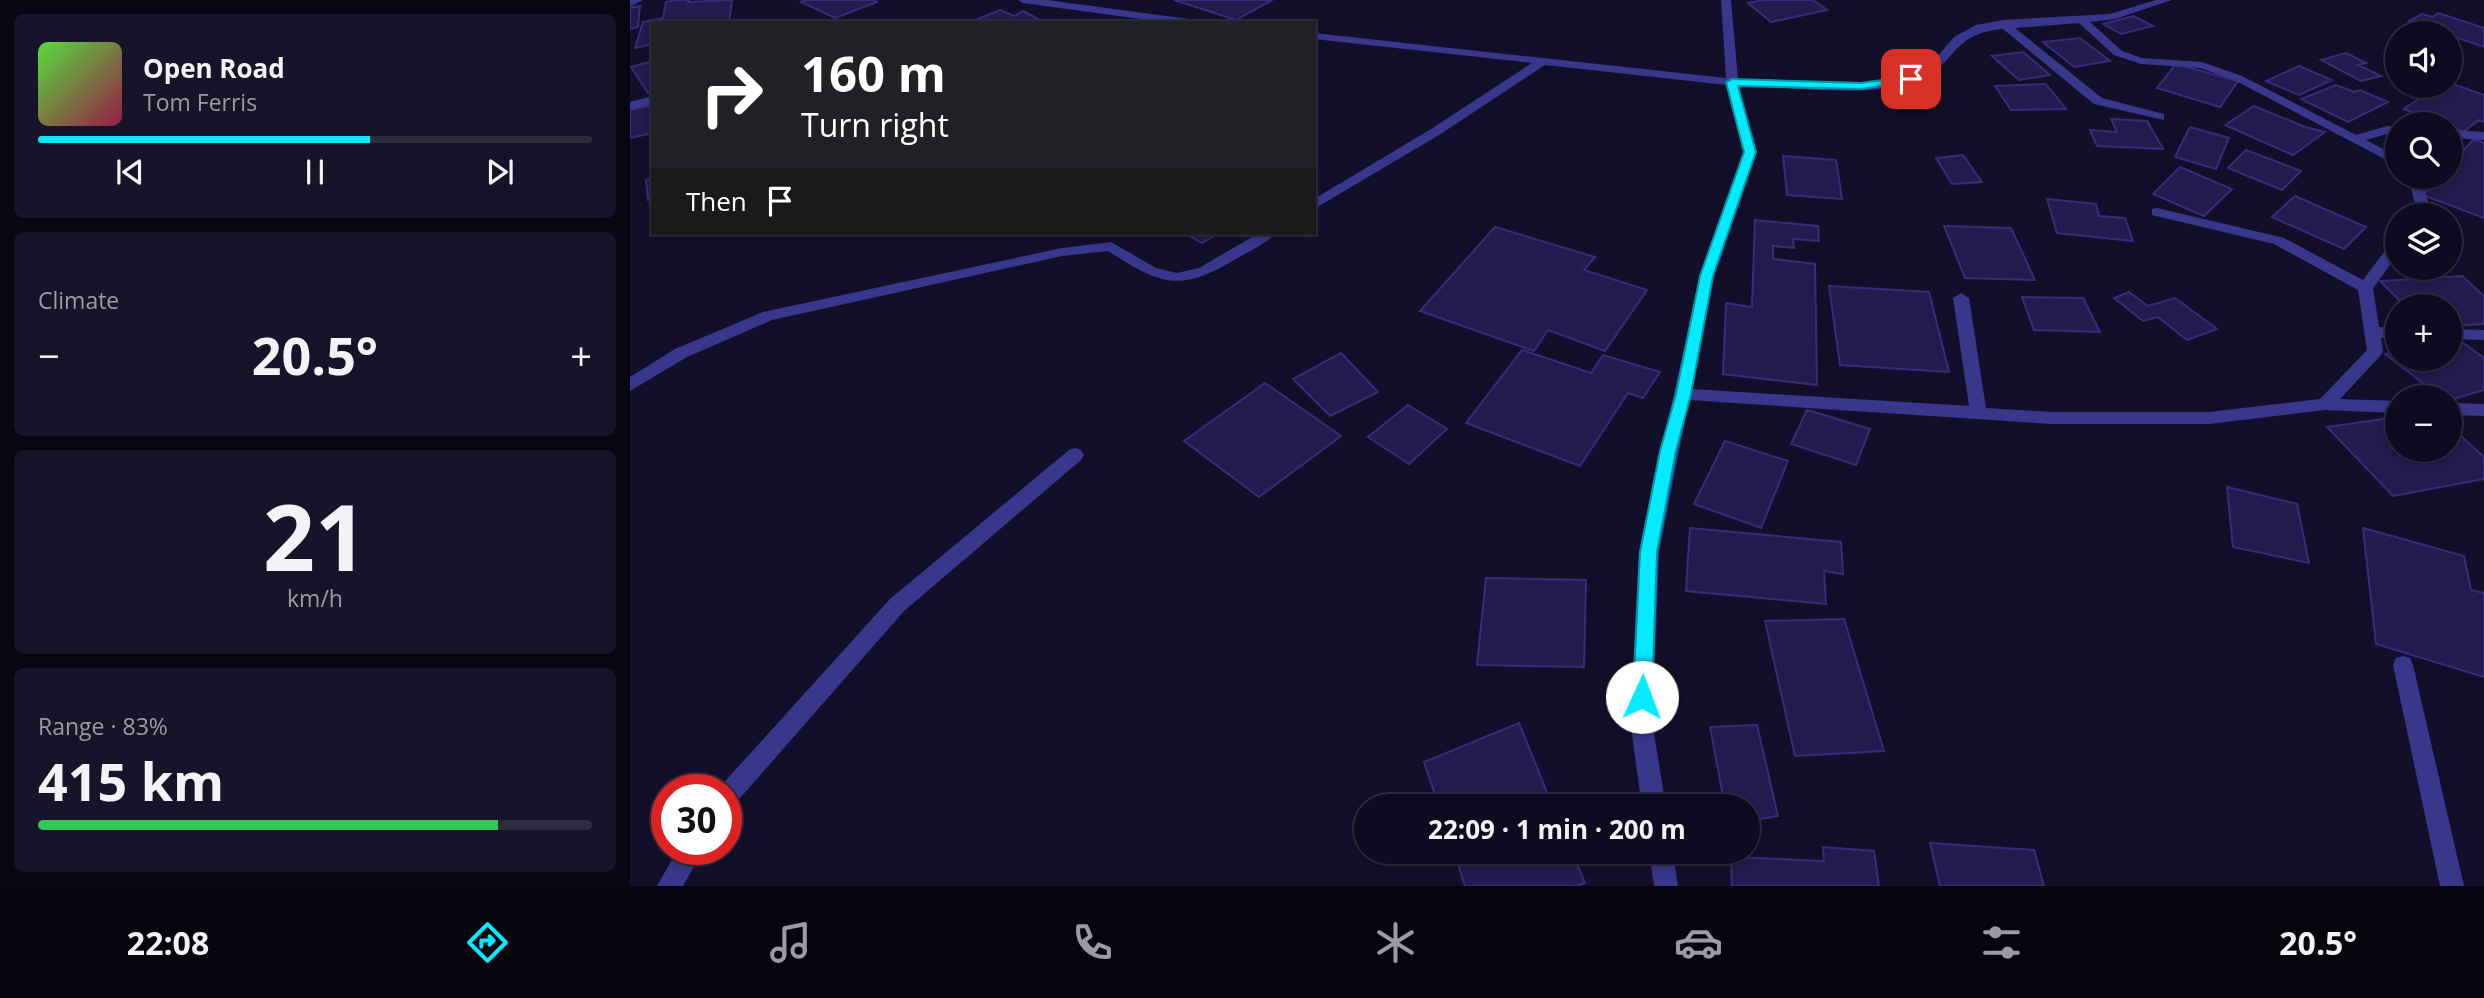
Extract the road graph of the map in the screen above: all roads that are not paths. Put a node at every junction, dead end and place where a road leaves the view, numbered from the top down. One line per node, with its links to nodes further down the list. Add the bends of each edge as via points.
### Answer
1 (638, 0): 5 (street)
2 (1023, 0): 7 (street)
3 (1726, 0): 11 (street)
4 (2166, 0): 6 (street, via 2111,17)
5 (630, 4)
6 (2081, 19): 8 (street); 18 (street, via 2118,53 2141,61 2202,65 2238,78)
7 (1181, 21)
8 (2003, 23): 11 (street, via 1980,26 1958,39 1932,69 1911,79 1861,86); 14 (street, via 2098,101)
9 (1316, 36): 10 (street)
10 (1542, 61): 11 (street); 20 (street)
11 (1732, 82): 31 (street, via 1750,152 1707,276)
12 (651, 101): 13 (street)
13 (630, 106)
14 (2160, 117)
15 (2385, 131): 18 (street)
16 (2462, 135): 17 (street)
17 (2484, 136)
18 (2357, 138): 19 (street)
19 (2385, 154)
20 (1316, 204)
21 (2157, 212): 24 (street, via 2278,241)
22 (1266, 235): 30 (street, via 1204,272 1177,278 1152,272 1111,247 1062,252 768,316 681,353)
23 (2385, 261): 24 (street)
24 (2365, 288): 26 (street)
25 (1961, 298): 36 (street)
26 (2371, 332): 27 (street); 32 (street, via 2375,351)
27 (2385, 333)
28 (2462, 334): 29 (street)
29 (2484, 335)
30 (630, 385)
31 (1684, 394): 36 (street); 40 (street, via 1649,552 1641,721)
32 (2325, 404): 33 (street); 36 (street, via 2209,418)
33 (2385, 406)
34 (2462, 409): 35 (street)
35 (2484, 410)
36 (1979, 415)
37 (1075, 455): 39 (street, via 897,605)
38 (2403, 665): 45 (street)
39 (742, 779)
40 (1652, 794)
41 (1663, 864): 44 (street)
42 (682, 865): 43 (street)
43 (669, 886)
44 (1666, 886)
45 (2452, 886)

